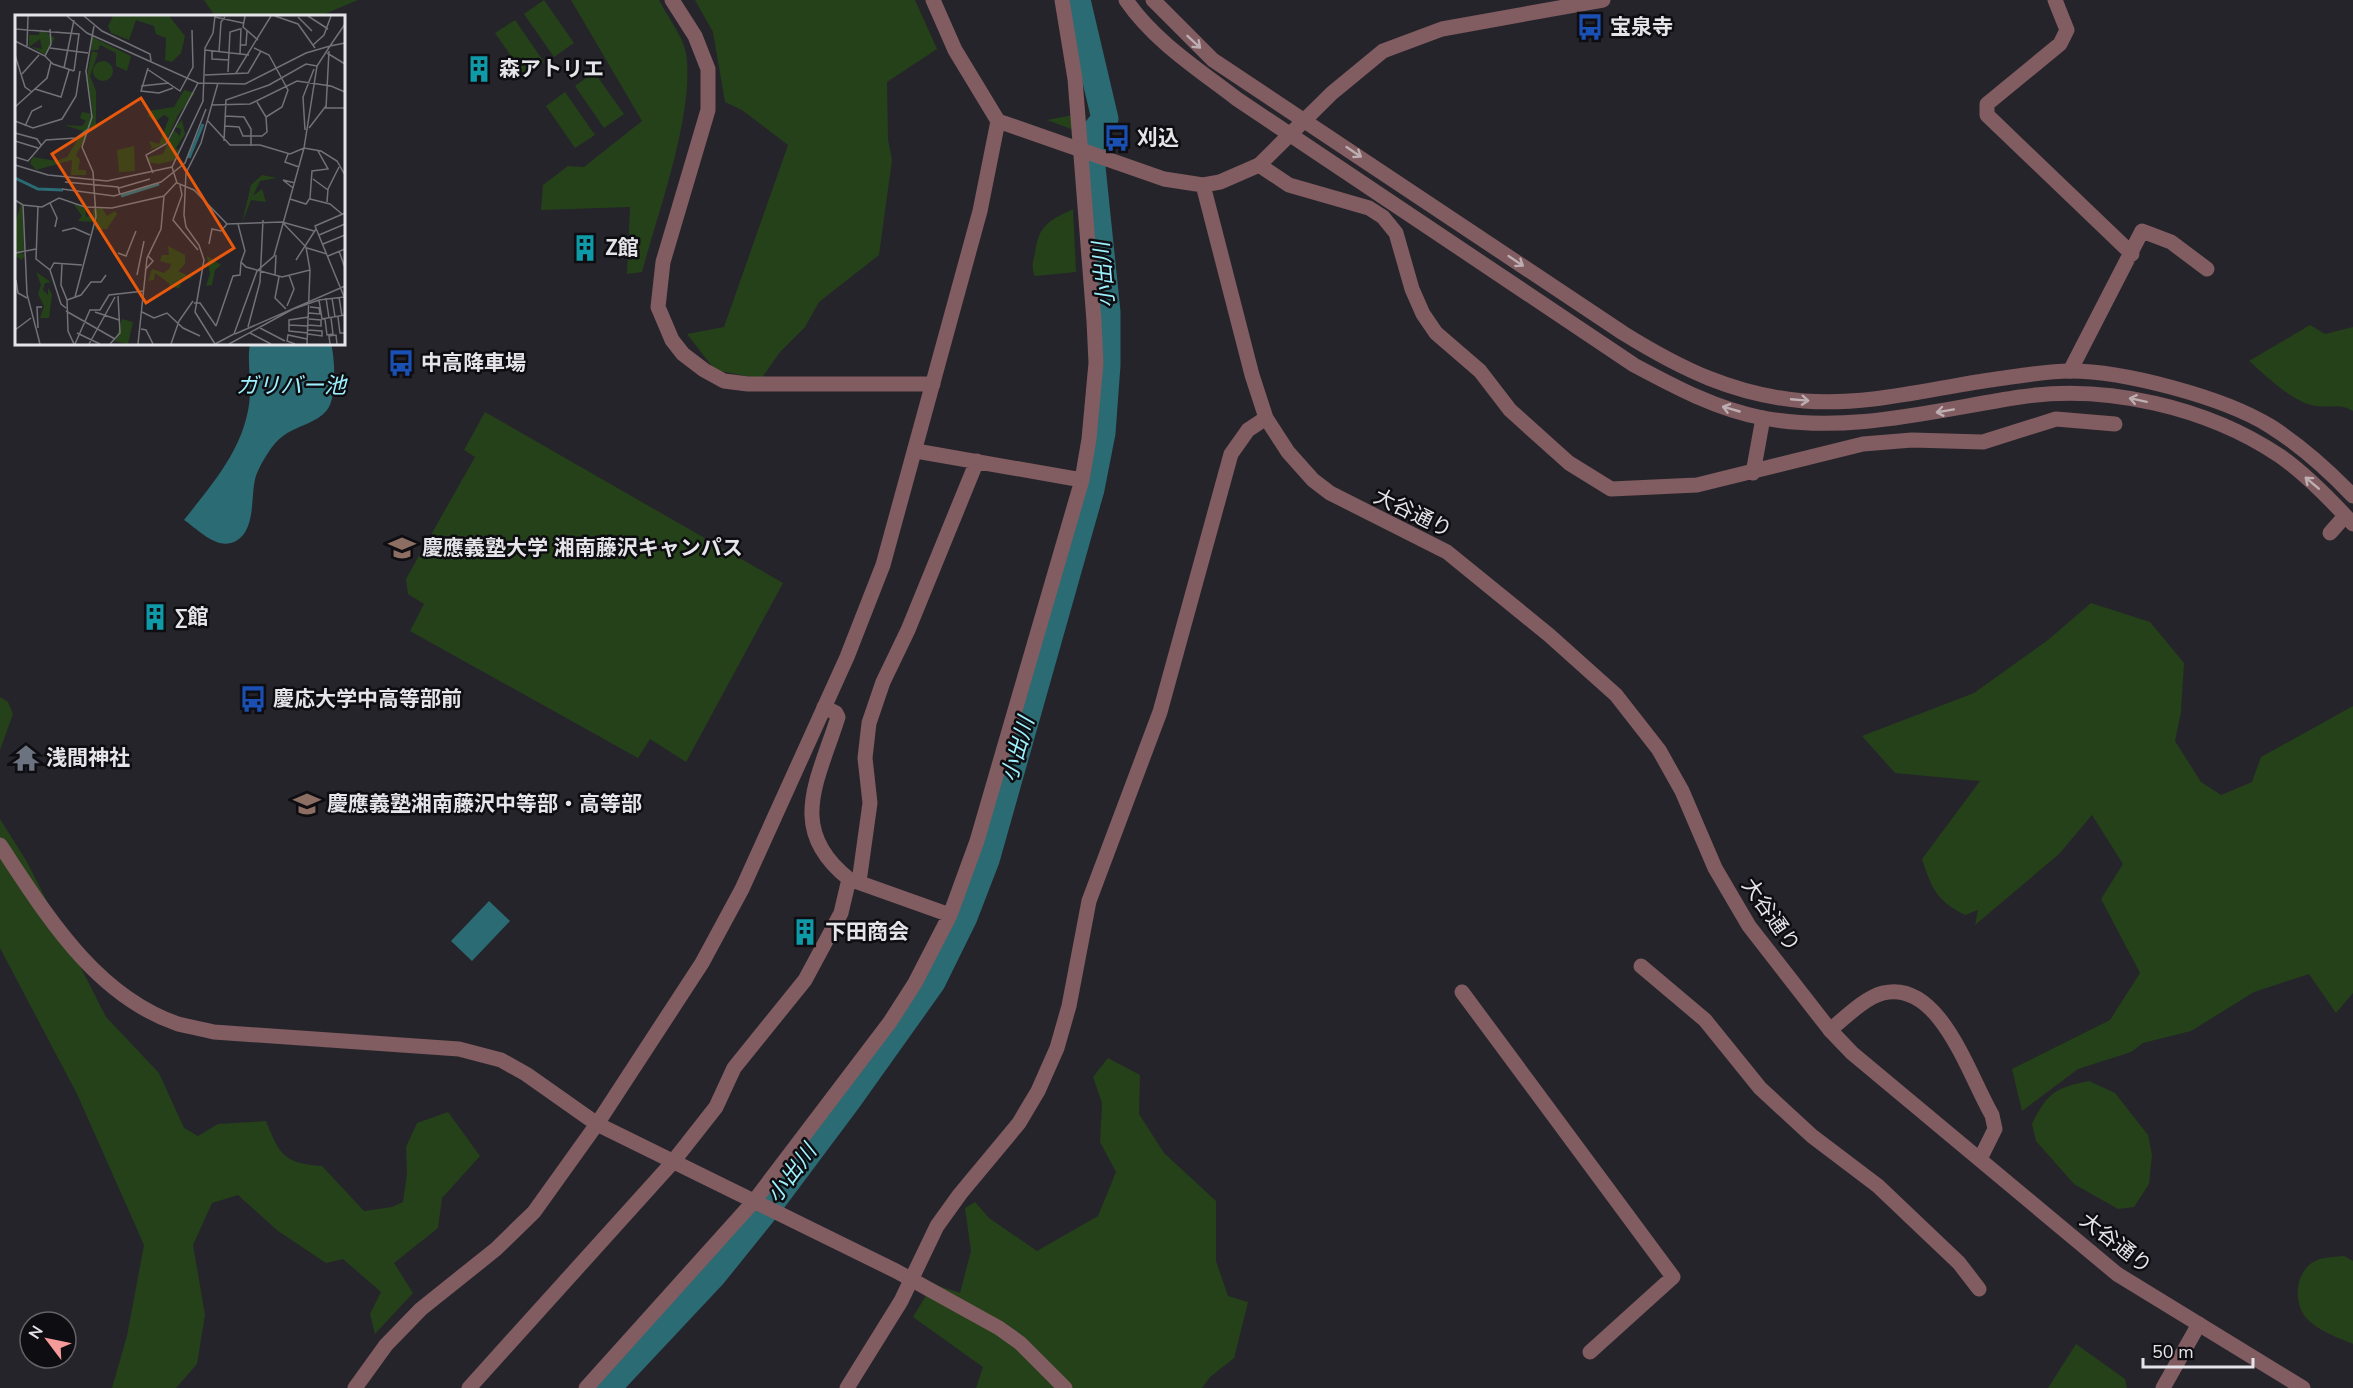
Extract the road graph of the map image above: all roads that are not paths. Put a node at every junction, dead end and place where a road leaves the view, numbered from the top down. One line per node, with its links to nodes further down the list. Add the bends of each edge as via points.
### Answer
1 (672, 0): 17 (street, via 695,36 708,69 708,110 657,294 658,307 672,340 704,370 724,381)
2 (933, 0): 9 (street, via 955,50)
3 (1062, 0): 11 (street)
4 (1126, 0): 10 (street, via 1140,20 1183,58)
5 (1153, 0): 8 (street, one-way to 8, via 1213,60)
6 (1603, 0): 8 (street, via 1442,29 1413,38 1383,51 1358,69)
7 (2055, 0): 14 (street, via 2067,30 2060,44 1987,104 1987,116)
8 (1304, 118): 10 (street); 16 (street, one-way to 16, via 1623,333 1670,362 1720,385 1804,401 1864,401)
9 (998, 121): 11 (street); 17 (street, via 980,211)
10 (1289, 134): 12 (street); 19 (street, one-way to 10, via 1698,399 1634,365)
11 (1088, 152): 13 (street, via 1164,179); 24 (street, via 1096,363)
12 (1259, 165): 13 (street, via 1231,179); 23 (street, via 1289,184 1369,208 1383,217 1396,233 1412,289 1436,333 1480,370 1510,410 1588,477 1611,489 1636,489 1697,485)
13 (1203, 185): 18 (street, 大谷通り)
14 (2132, 254): 15 (street, via 2142,231 2171,242); 16 (street)
15 (2208, 270)
16 (2070, 371): 25 (street, via 2144,380 2209,399 2268,425 2325,467)
17 (933, 384): 21 (street)
18 (1266, 418): 34 (street, 大谷通り, via 1294,460 1321,487 1349,505 1447,552 1616,695 1659,750 1682,791 1715,868 1749,926); 39 (street, via 1248,430 1231,454 1160,712 1089,901 1070,1006 1057,1048 1019,1123 937,1226)
19 (1763, 418): 23 (street); 26 (street, one-way to 19, via 2280,456 2229,430 2166,406 2107,394 2022,397 1910,417 1835,423)
20 (2115, 424): 23 (street, via 2056,419 1983,442 1912,440 1863,444)
21 (916, 451): 22 (street); 28 (street, via 883,565)
22 (977, 461): 24 (street); 30 (street, via 869,723 865,758 870,803)
23 (1753, 473)
24 (1082, 480): 31 (street, via 977,841)
25 (2353, 496)
26 (2349, 520): 27 (street)
27 (2330, 533)
28 (824, 706): 30 (street, via 838,717 810,806 813,831 832,866); 35 (street, via 742,889 702,963)
29 (0, 844): 35 (street, via 81,958 142,1007 178,1024 214,1032 480,1054 526,1074)
30 (854, 881): 31 (street); 37 (street, via 805,980 748,1048 716,1107)
31 (950, 915): 38 (street, via 890,1022)
32 (1641, 966): 40 (street, via 1705,1020 1760,1088 1812,1136 1878,1186 1959,1263)
33 (1462, 992): 42 (street, via 1673,1277)
34 (1830, 1030): 36 (street, 大谷通り, via 1852,1053); 36 (street, via 1883,993 1898,992 1928,1004 1946,1026 1992,1115 1995,1129)
35 (597, 1124): 37 (street); 43 (street, via 534,1212 496,1249 421,1309 386,1345)
36 (1980, 1159): 41 (street, 大谷通り, via 2117,1274)
37 (672, 1163): 38 (street); 44 (street)
38 (758, 1202): 39 (street); 45 (street)
39 (910, 1279): 46 (street, via 901,1301); 47 (street, via 1013,1338)
40 (1978, 1289)
41 (2199, 1324): 48 (street); 49 (street, 大谷通り)
42 (1590, 1352)
43 (355, 1388)
44 (469, 1388)
45 (586, 1388)
46 (847, 1388)
47 (1065, 1388)
48 (2163, 1388)
49 (2303, 1388)

